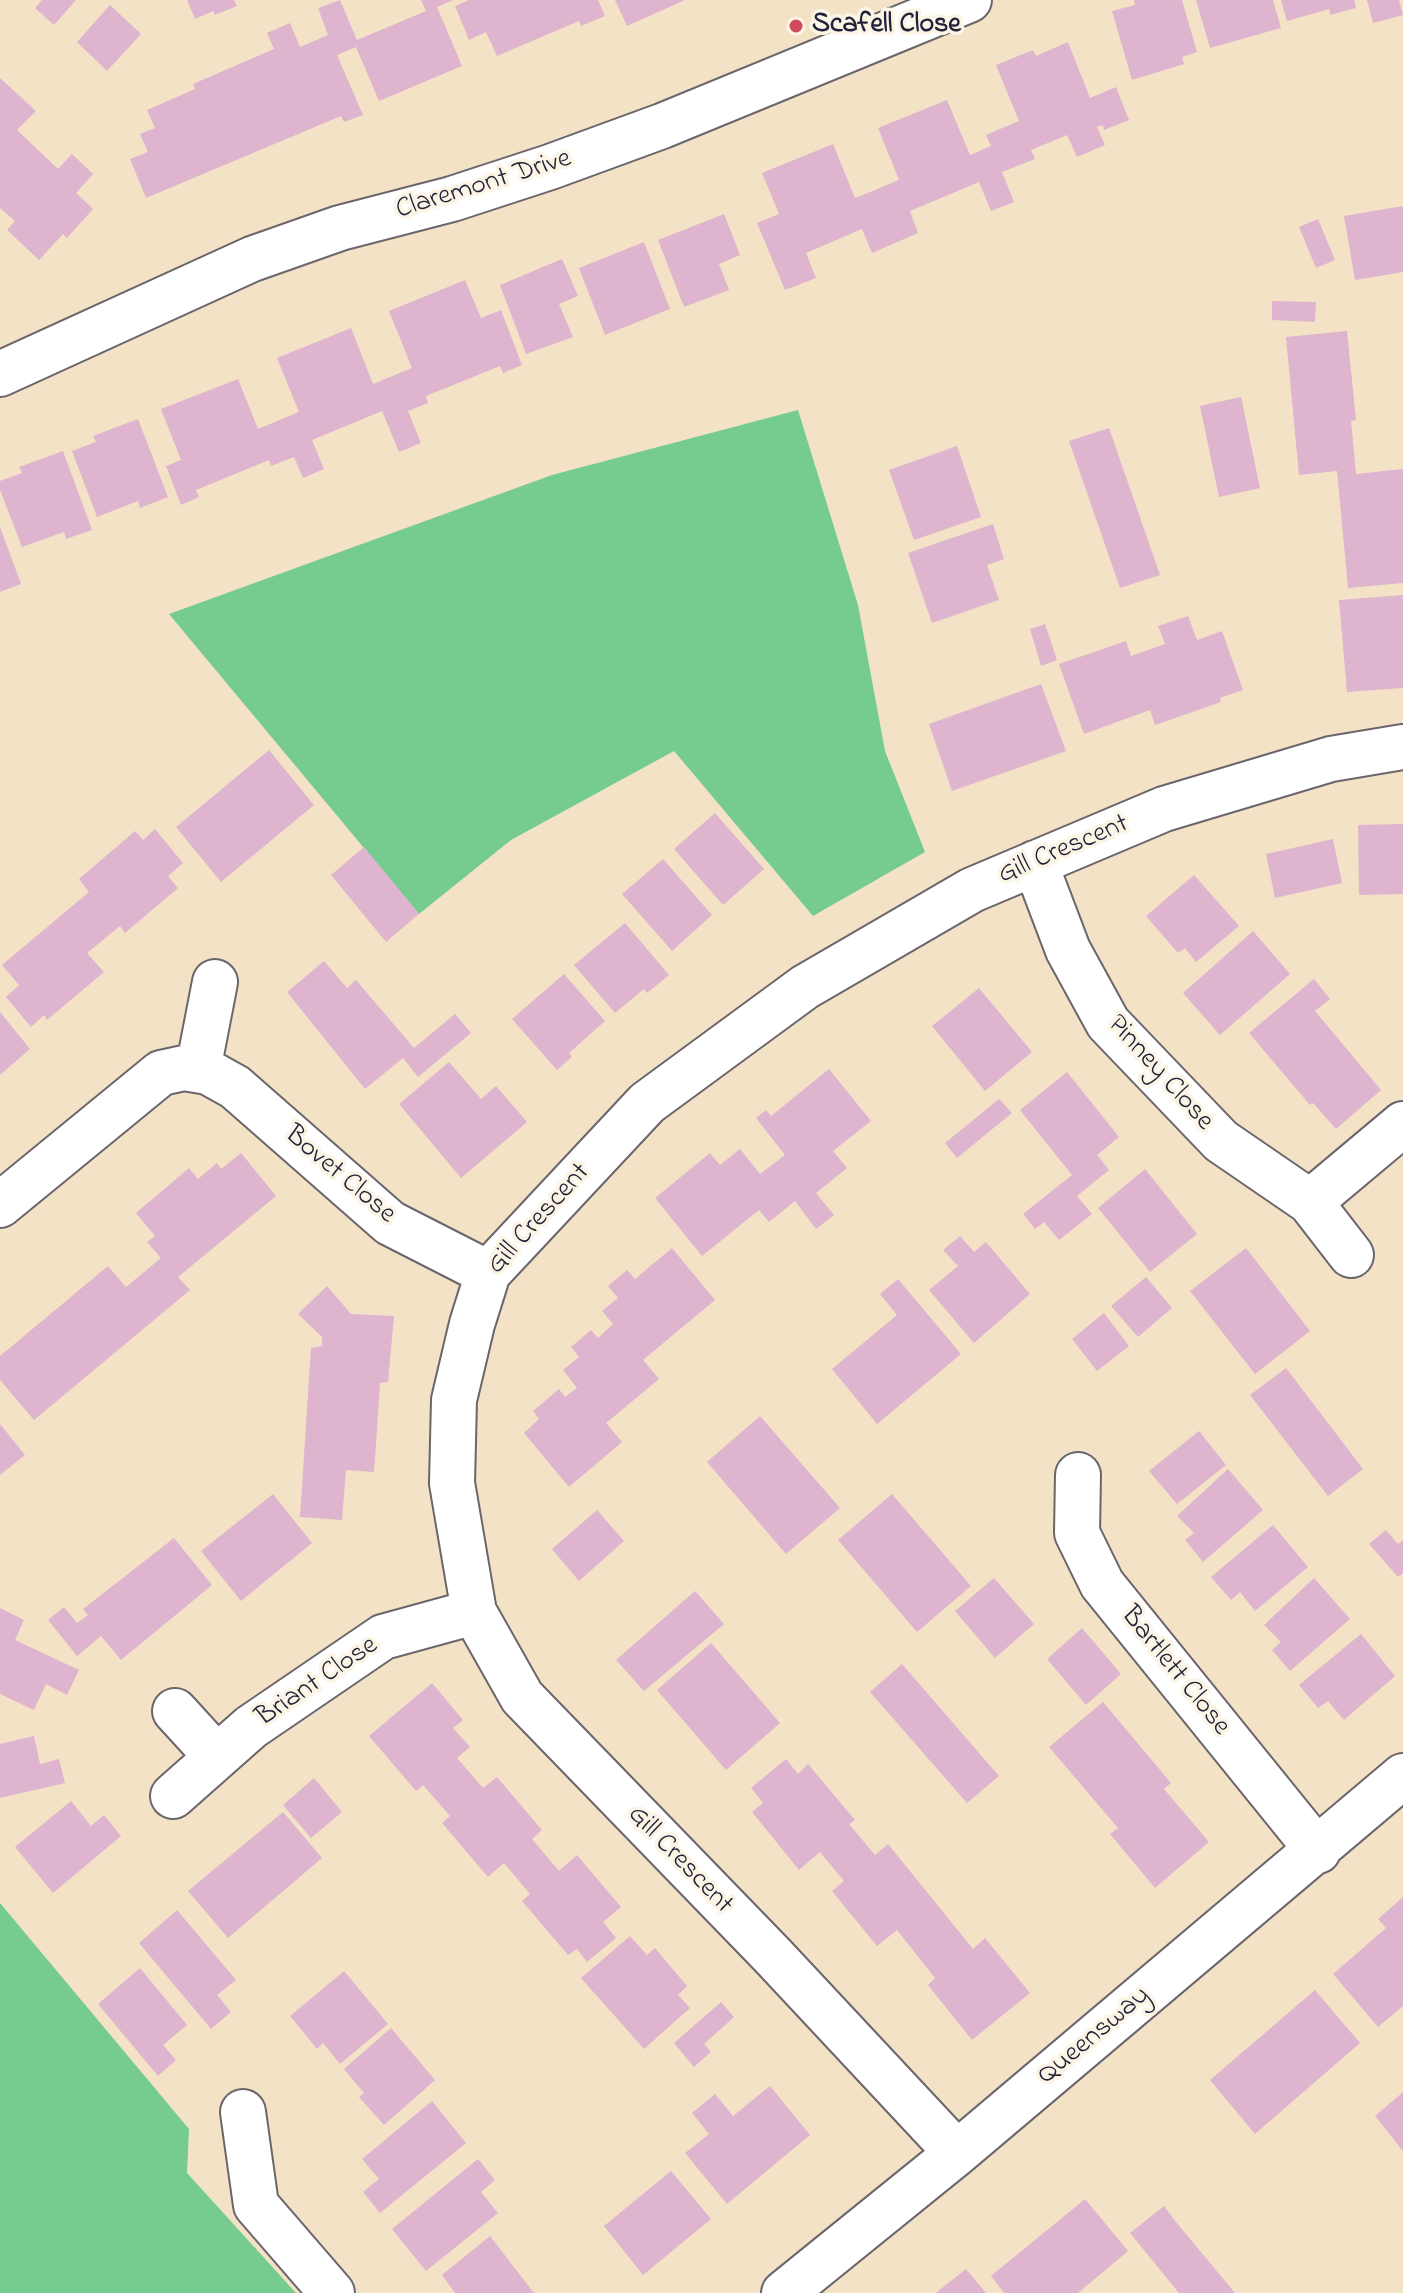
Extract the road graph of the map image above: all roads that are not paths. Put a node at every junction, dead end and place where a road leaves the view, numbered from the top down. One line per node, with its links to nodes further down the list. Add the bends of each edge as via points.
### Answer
1 (962, 2): 2 (street, Claremont Drive, via 564,162 252,259)
2 (0, 374)
3 (1403, 747): 4 (street, Gill Crescent, via 1331,759 1164,809)
4 (1035, 863): 8 (street, Pinney Close, via 1068,950 1108,1023 1221,1141); 11 (street, Gill Crescent, via 972,890 805,987 647,1103)
5 (215, 982): 6 (street)
6 (198, 1070): 9 (street, via 161,1073); 11 (street, Bovet Close, via 235,1087 390,1223)
7 (1403, 1124): 8 (street)
8 (1310, 1202): 10 (street, Pinney Close)
9 (0, 1205)
10 (1351, 1255)
11 (488, 1273): 13 (street, Gill Crescent, via 454,1400 452,1483)
12 (1078, 1475): 18 (street, Bartlett Close, via 1077,1533 1102,1584)
13 (474, 1612): 15 (street, Briant Close, via 383,1637 251,1727); 20 (street, Gill Crescent, via 522,1697)
14 (175, 1711): 15 (street)
15 (217, 1757): 17 (street, Briant Close)
16 (1403, 1776): 18 (street, Queensway)
17 (173, 1796)
18 (1318, 1851): 20 (street, Queensway)
19 (243, 2112): 21 (street, via 256,2205)
20 (957, 2153): 22 (street, Queensway)
21 (332, 2293)
22 (784, 2293)

